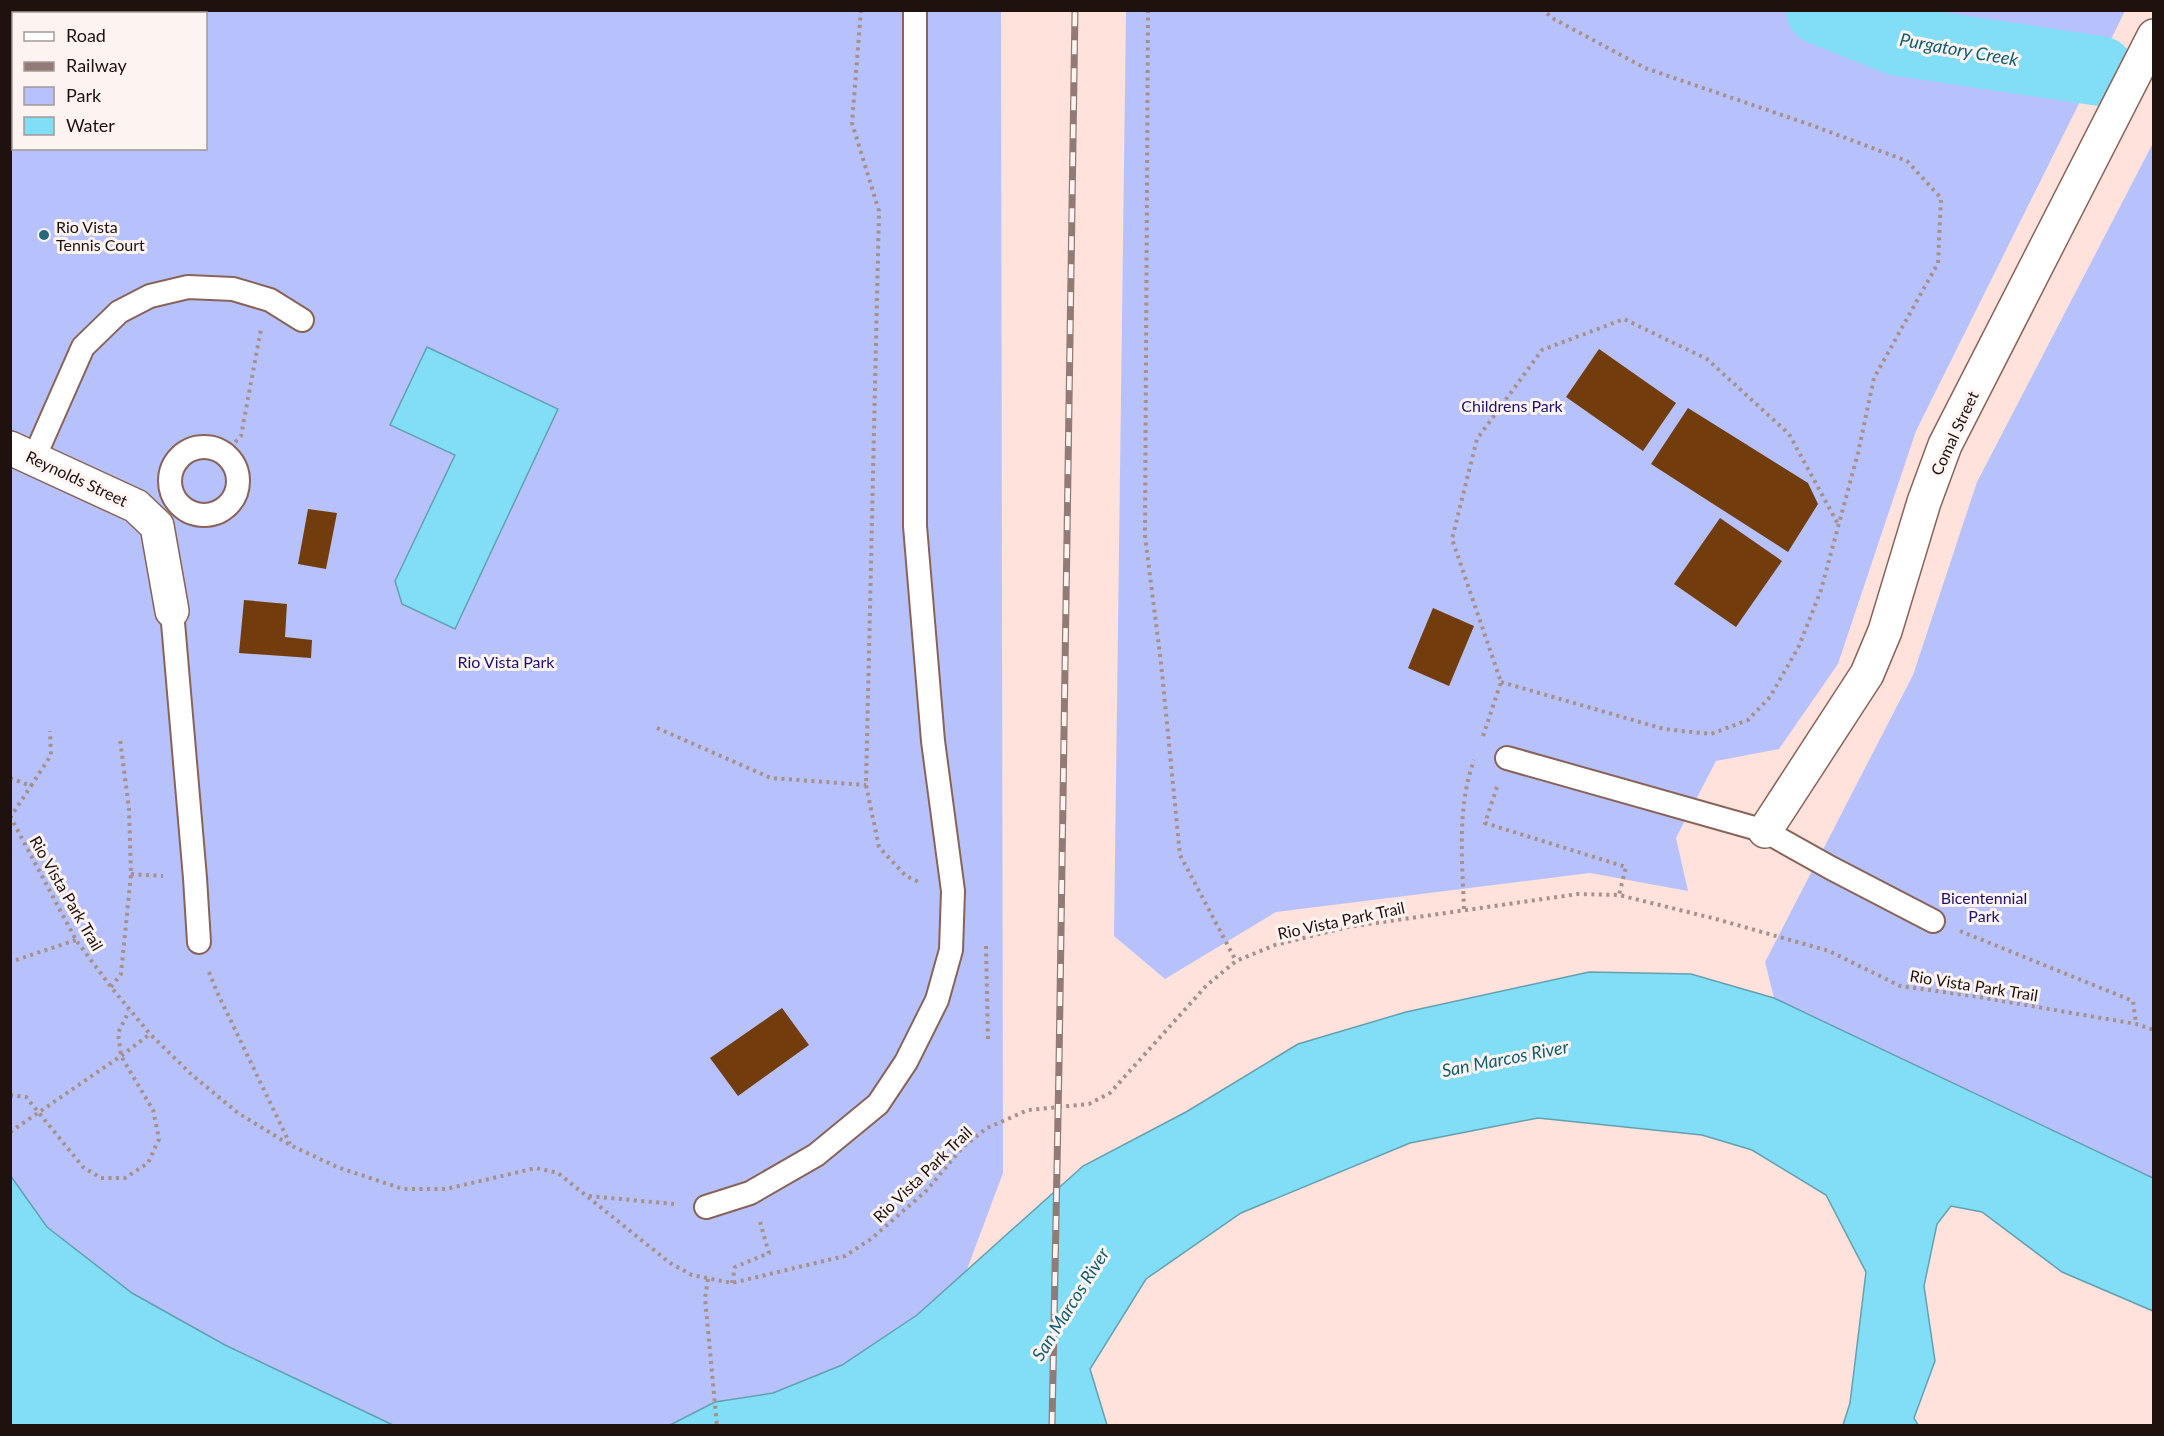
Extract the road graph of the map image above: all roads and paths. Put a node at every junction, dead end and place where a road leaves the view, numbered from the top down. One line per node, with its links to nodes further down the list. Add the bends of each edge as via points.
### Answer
1 (915, 10): 42 (lane, via 915,526 933,741 953,891 951,950 937,1000 906,1062 879,1104 816,1155)
2 (1148, 10): 31 (path, via 1145,536 1180,855)
3 (1543, 10): 10 (path, via 1645,68 1907,161 1941,198 1938,263 1874,378)
4 (2154, 36): 24 (street, Comal Street, via 1945,445 1885,631 1867,674)
5 (270, 300): 6 (lane); 7 (lane, via 233,289 189,287 150,296 119,312 83,347); 8 (path, via 258,339 241,436)
6 (302, 320)
7 (22, 452): 9 (street, Reynolds Street, via 136,506)
8 (225, 453): 9 (lane, via 202,446 181,455 170,476 175,499); 9 (lane, via 233,460 239,481 231,502 213,514)
9 (170, 517): 11 (street)
10 (1838, 525): 12 (path, via 1821,590 1799,646 1770,697 1748,720 1711,734 1664,729); 12 (path, via 1789,434 1707,359 1624,319 1542,350 1477,439 1452,539)
11 (172, 611): 29 (lane)
12 (1502, 682): 16 (path)
13 (657, 728): 20 (path, via 771,778)
14 (50, 731): 21 (path, via 51,755)
15 (120, 739): 32 (path, via 129,809 131,874 121,974)
16 (1481, 740)
17 (1478, 750): 26 (path, via 1467,781 1461,837)
18 (1507, 758): 24 (lane)
19 (10, 778): 21 (path)
20 (866, 785)
21 (30, 786): 22 (path)
22 (11, 817): 28 (path, Rio Vista Park Trail)
23 (1485, 824): 25 (path, via 1626,867)
24 (1765, 831): 27 (lane)
25 (1619, 895): 26 (path, Rio Vista Park Trail, via 1578,894); 34 (path, Rio Vista Park Trail, via 1829,951 1900,986)
26 (1464, 909): 31 (path, Rio Vista Park Trail, via 1348,927 1275,945)
27 (1933, 921): 34 (path, via 2133,1001)
28 (76, 940): 30 (path); 32 (path, Rio Vista Park Trail)
29 (199, 942): 41 (path, via 216,990)
30 (16, 960)
31 (1236, 961): 46 (path, Rio Vista Park Trail, via 1206,986 1110,1093 1089,1104 1028,1110 987,1128 963,1147 926,1191 871,1239 845,1256)
32 (111, 987): 33 (path, Rio Vista Park Trail)
33 (129, 1011): 36 (path, Rio Vista Park Trail); 37 (path, via 118,1033)
34 (2136, 1024): 35 (path, Rio Vista Park Trail)
35 (2154, 1029)
36 (150, 1034): 37 (path); 41 (path, Rio Vista Park Trail, via 238,1113)
37 (121, 1056): 39 (path); 39 (path, via 153,1110 159,1139 148,1162 126,1178 101,1178 83,1167)
38 (10, 1095): 39 (path, via 26,1097)
39 (40, 1112): 40 (path)
40 (10, 1132)
41 (290, 1145): 43 (path, Rio Vista Park Trail, via 338,1167 404,1189 446,1189 536,1168 558,1173)
42 (750, 1193): 44 (lane); 46 (path, via 769,1252 735,1267)
43 (589, 1196): 44 (path); 45 (path, Rio Vista Park Trail, via 670,1263)
44 (706, 1207)
45 (708, 1280): 46 (path, Rio Vista Park Trail); 47 (path, via 705,1298)
46 (732, 1283)
47 (717, 1425)

